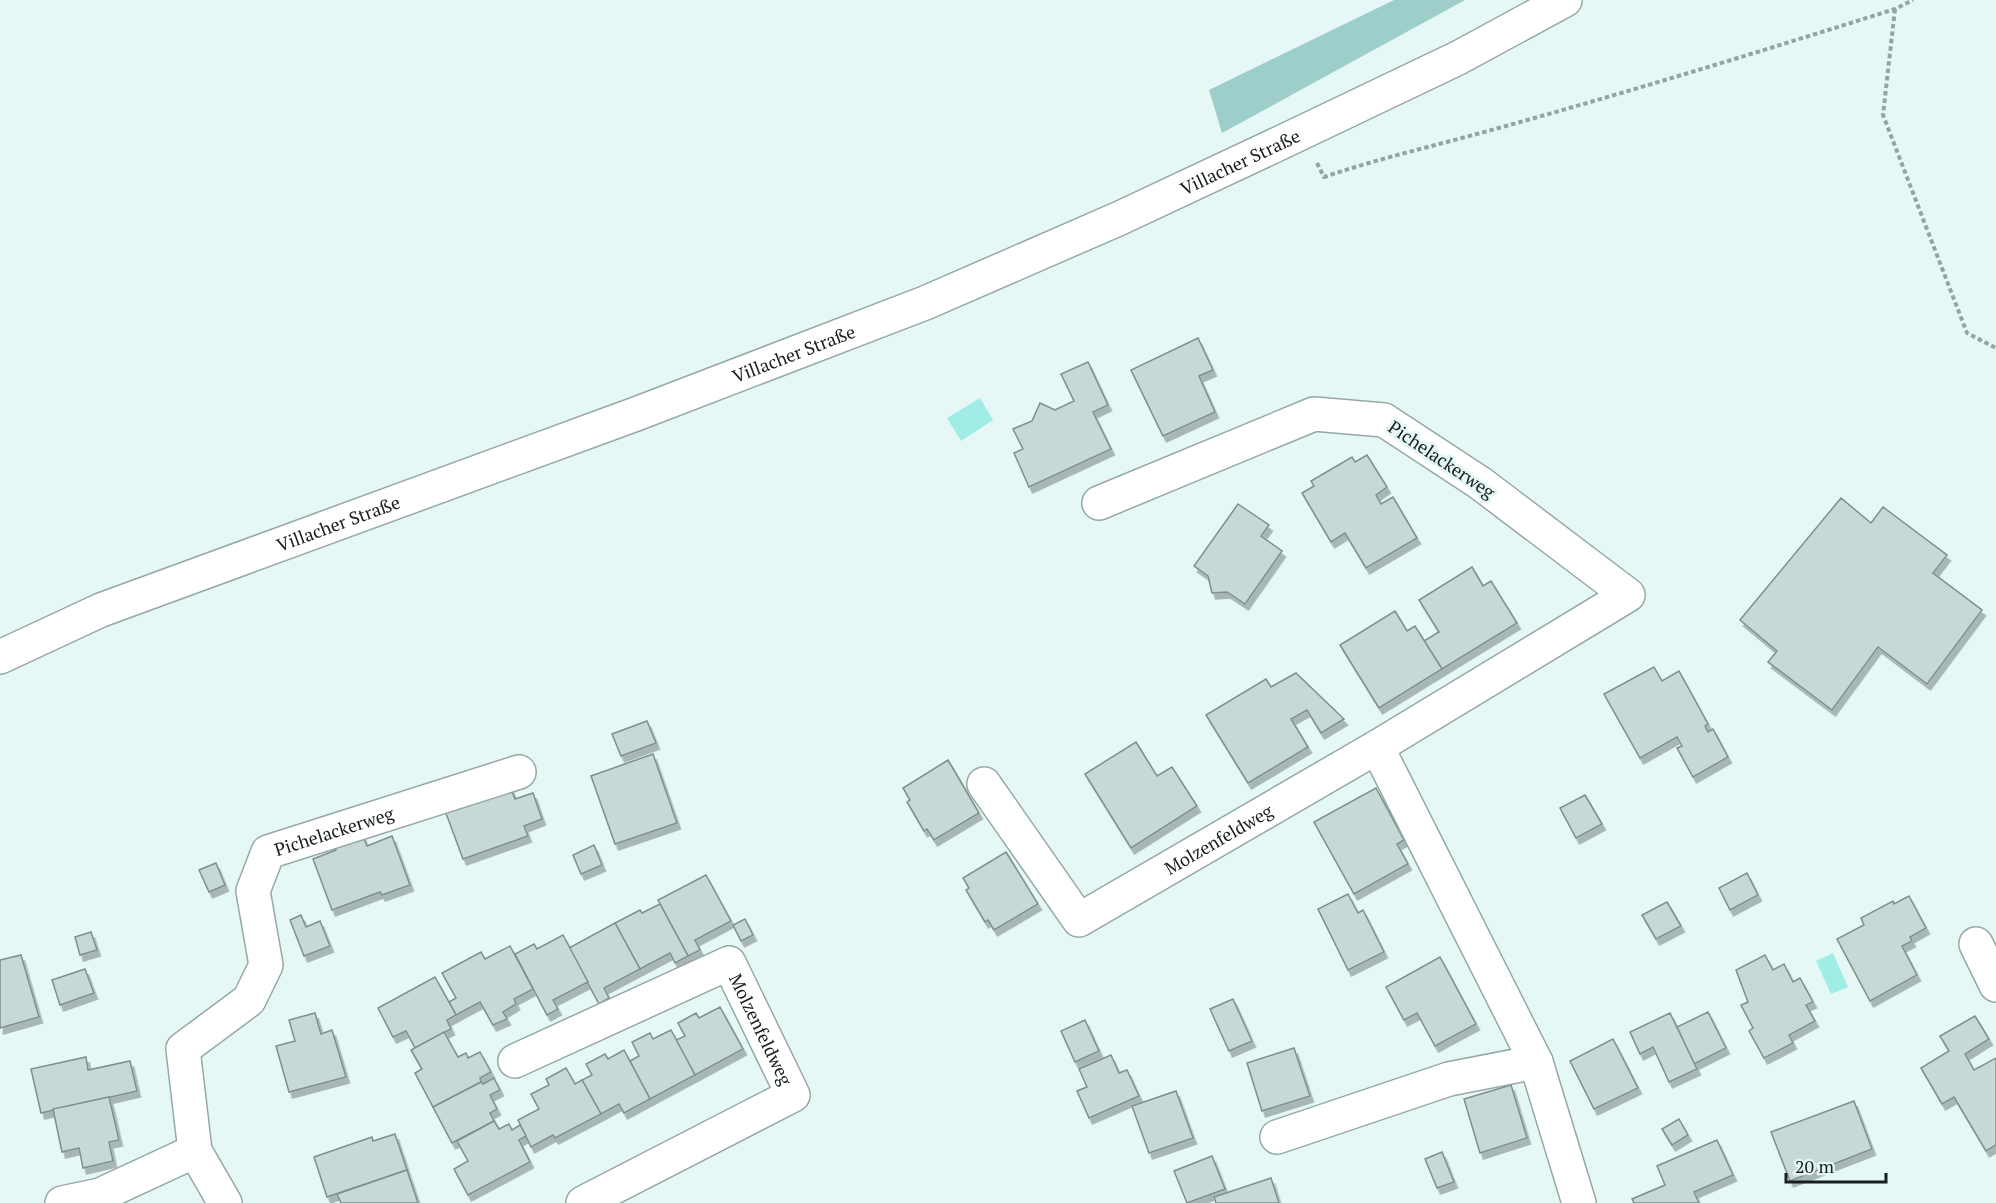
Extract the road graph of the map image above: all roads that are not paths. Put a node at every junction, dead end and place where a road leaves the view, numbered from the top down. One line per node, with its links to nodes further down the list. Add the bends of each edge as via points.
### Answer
1 (1565, 0): 4 (street, Villacher Straße, via 1458,58 1302,132 1118,219 925,303 636,414 101,610)
2 (1099, 503): 3 (street, Pichelackerweg, via 1314,414 1384,420 1480,483)
3 (1628, 595): 5 (street, Molzenfeldweg)
4 (0, 657)
5 (1377, 747): 7 (street, Molzenfeldweg, via 1080,920); 11 (street)
6 (519, 772): 13 (street, Pichelackerweg, via 268,852 253,891 266,965 249,1000 183,1049)
7 (984, 784)
8 (1976, 944): 9 (street)
9 (1996, 985)
10 (515, 1061): 16 (street, Molzenfeldweg, via 729,963 793,1095)
11 (1536, 1062): 12 (street, via 1449,1079); 17 (street)
12 (1277, 1137)
13 (195, 1151): 14 (street, via 100,1195); 15 (street)
14 (62, 1203)
15 (225, 1203)
16 (583, 1203)
17 (1579, 1203)

